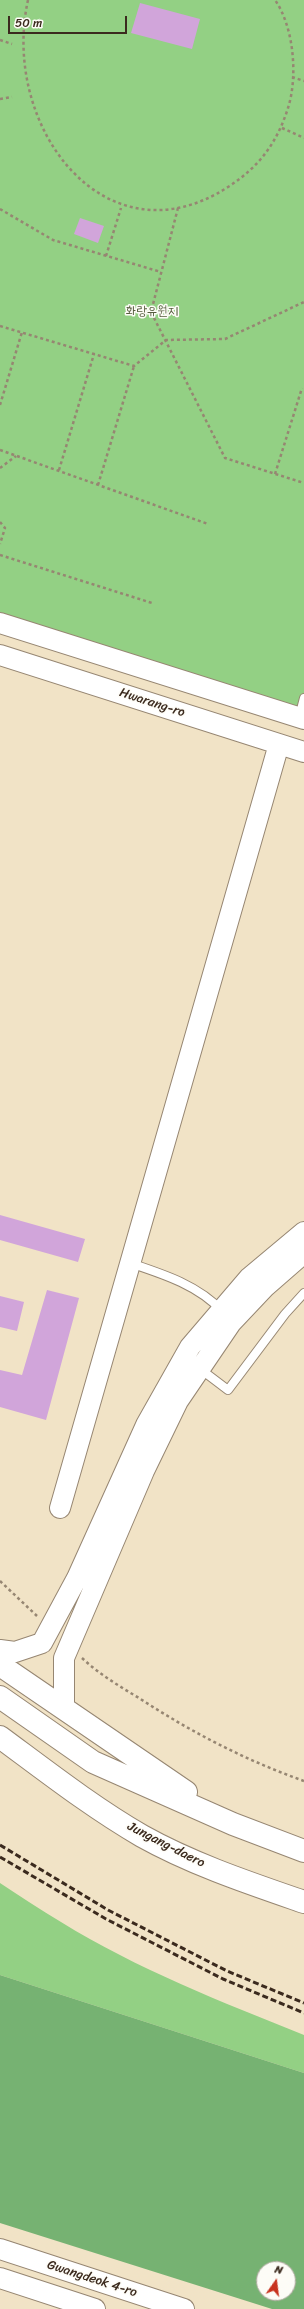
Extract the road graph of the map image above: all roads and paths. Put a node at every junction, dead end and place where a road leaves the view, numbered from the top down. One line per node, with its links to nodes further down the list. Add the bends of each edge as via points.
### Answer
1 (28, 0): 3 (path)
2 (275, 0): 8 (path, via 280,7 293,51)
3 (21, 12)
4 (14, 38): 6 (path)
5 (0, 40): 6 (path)
6 (12, 44): 7 (path)
7 (11, 51)
8 (292, 77): 9 (path); 14 (path, via 292,96)
9 (304, 81)
10 (10, 90): 11 (path)
11 (12, 97): 12 (path); 13 (path)
12 (0, 98)
13 (13, 103)
14 (282, 128): 15 (path); 20 (path, via 248,174 210,199)
15 (304, 138)
16 (101, 200): 17 (path)
17 (108, 202)
18 (114, 205): 19 (path)
19 (121, 208): 20 (path); 22 (path)
20 (178, 208): 23 (path)
21 (0, 209): 22 (path, via 53,240)
22 (106, 256): 23 (path)
23 (161, 272): 27 (path, via 151,312)
24 (304, 302): 27 (path, via 225,339)
25 (0, 326): 26 (path)
26 (22, 332): 28 (path); 31 (path)
27 (166, 340): 29 (path); 36 (path, via 225,458)
28 (94, 354): 29 (path); 35 (path)
29 (134, 366): 38 (path)
30 (302, 388): 36 (path)
31 (0, 406)
32 (0, 450): 33 (path)
33 (16, 455): 34 (path); 35 (path)
34 (0, 468)
35 (59, 471): 38 (path)
36 (275, 474): 37 (path)
37 (304, 483)
38 (98, 484): 40 (path)
39 (0, 522): 41 (path, via 5,528)
40 (208, 524)
41 (0, 544)
42 (0, 555): 43 (path)
43 (152, 602)
44 (0, 623): 47 (street)
45 (0, 655): 48 (street, Hwarang-ro)
46 (304, 698): 47 (lane)
47 (301, 718)
48 (279, 744): 49 (street, Hwarang-ro); 52 (street)
49 (304, 752)
50 (304, 1232): 54 (street, via 249,1278)
51 (304, 1253): 54 (street)
52 (130, 1263): 54 (lane, via 168,1276 201,1293); 56 (street)
53 (304, 1293): 55 (lane, via 285,1314 228,1390)
54 (226, 1316): 55 (street); 58 (street, via 190,1347 146,1425 77,1578)
55 (199, 1368): 59 (street, via 178,1401 144,1471)
56 (60, 1508)
57 (0, 1581): 58 (path)
58 (50, 1628): 60 (street, via 42,1643 15,1652)
59 (69, 1646): 63 (street, via 64,1658); 65 (path, via 96,1671 175,1721 259,1765)
60 (0, 1650)
61 (0, 1665): 63 (main road)
62 (0, 1697): 66 (main road, via 93,1762)
63 (64, 1709): 66 (main road)
64 (0, 1737): 68 (main road, Jungang-daero, via 66,1787 142,1836 230,1876)
65 (304, 1781)
66 (233, 1824): 67 (main road)
67 (304, 1851)
68 (304, 1902)
69 (0, 2249): 72 (street, Gwangdeok 4-ro)
70 (0, 2278): 71 (street)
71 (95, 2309)
72 (184, 2309)

